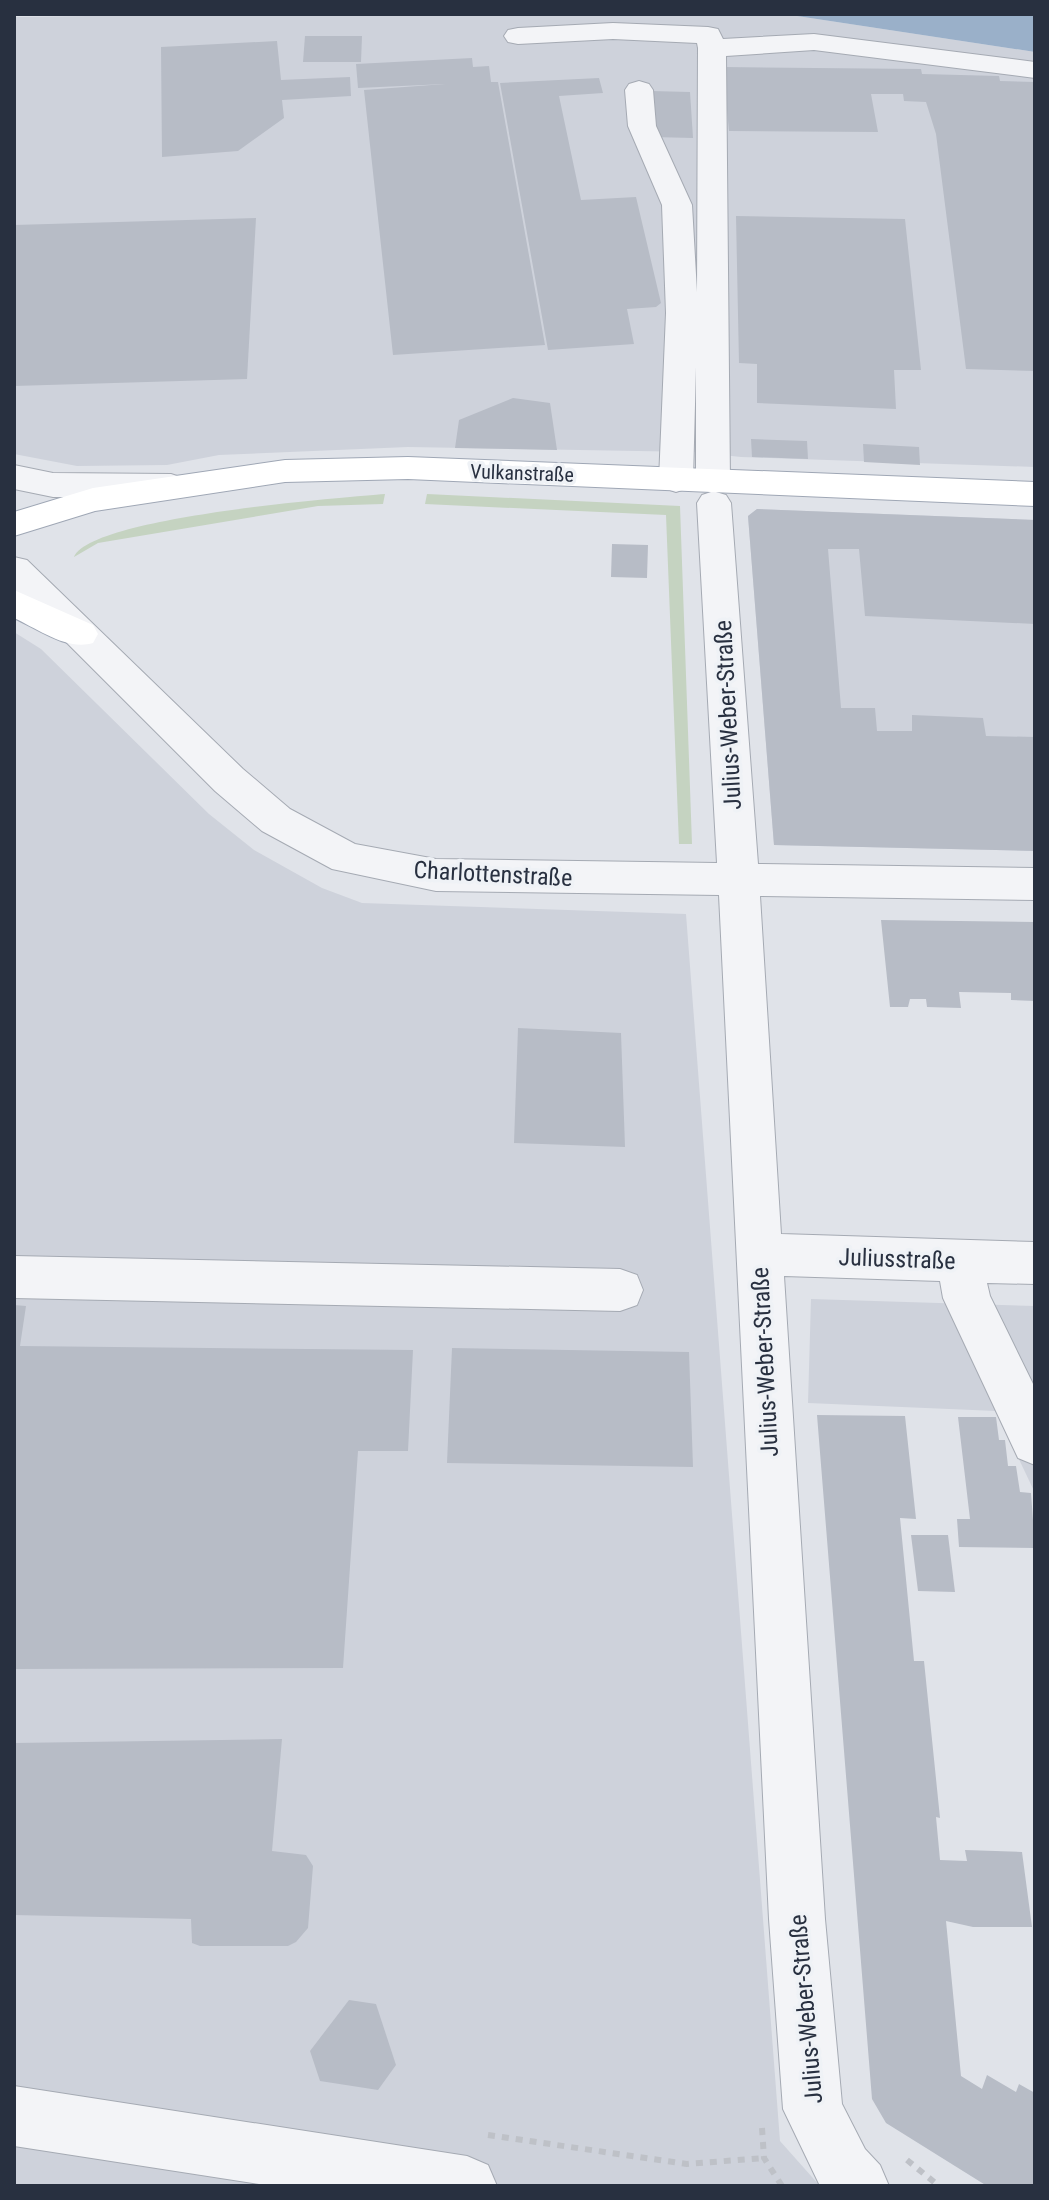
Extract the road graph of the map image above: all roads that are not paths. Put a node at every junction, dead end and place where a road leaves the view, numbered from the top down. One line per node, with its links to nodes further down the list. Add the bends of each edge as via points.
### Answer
1 (518, 36): 2 (street, via 613,31 708,35)
2 (712, 48): 3 (street, via 814,42); 8 (street, Julius-Weber-Straße)
3 (1035, 70)
4 (639, 90): 6 (street, via 642,126 677,205 682,313)
5 (14, 477): 7 (street, via 53,485)
6 (676, 480): 7 (main road, Vulkanstraße, via 408,468 285,471); 8 (main road, Vulkanstraße)
7 (177, 486): 10 (main road, Vulkanstraße, via 93,500)
8 (714, 492): 9 (main road, Vulkanstraße); 14 (street, Julius-Weber-Straße)
9 (1035, 494)
10 (14, 524)
11 (14, 569): 13 (street, Charlottenstraße)
12 (14, 603): 13 (main road)
13 (80, 634): 14 (street, Charlottenstraße, via 276,820 346,858 436,875)
14 (739, 878): 15 (street, Charlottenstraße); 16 (street, Julius-Weber-Straße)
15 (1035, 884)
16 (759, 1254): 17 (street, Juliusstraße); 23 (street, Julius-Weber-Straße, via 813,2109)
17 (960, 1261): 18 (street, Juliusstraße); 21 (street, via 967,1298)
18 (1035, 1263)
19 (14, 1277): 20 (street)
20 (620, 1290)
21 (1035, 1441)
22 (14, 2116): 24 (street)
23 (840, 2181)
24 (467, 2186)

